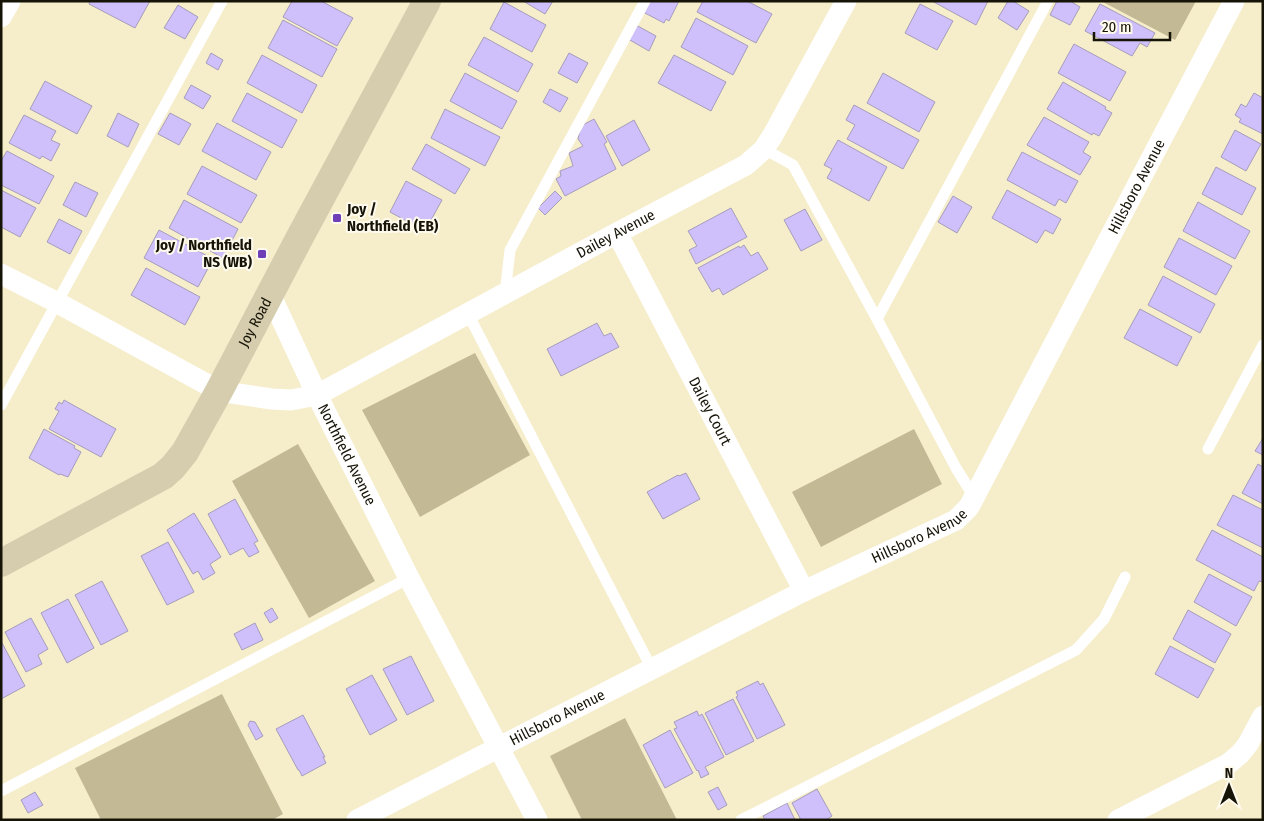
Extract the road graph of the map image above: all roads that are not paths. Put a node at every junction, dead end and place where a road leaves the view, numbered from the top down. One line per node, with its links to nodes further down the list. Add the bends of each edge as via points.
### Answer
1 (10, 1): 8 (street)
2 (222, 1): 14 (lane)
3 (427, 1): 12 (street, Joy Road)
4 (645, 1): 13 (lane, via 510,250)
5 (846, 1): 9 (street, Dailey Avenue)
6 (1048, 1): 16 (lane)
7 (1234, 1): 22 (street, Hillsboro Avenue)
8 (1, 17)
9 (764, 149): 10 (street, Dailey Avenue, via 746,165); 16 (lane, via 793,165)
10 (617, 233): 13 (street, Dailey Avenue); 26 (street, Dailey Court)
11 (1, 274): 14 (street, Northfield Avenue)
12 (270, 294): 18 (street, Joy Road); 19 (street)
13 (504, 294): 15 (street, Dailey Avenue)
14 (58, 303): 18 (street, Northfield Avenue); 20 (lane)
15 (468, 314): 19 (street, Dailey Avenue); 27 (lane)
16 (878, 319): 22 (lane)
17 (1263, 345): 21 (lane)
18 (219, 391): 19 (street, Northfield Avenue, via 272,400); 23 (street, Joy Road, via 185,452 163,476)
19 (318, 395): 25 (street, Northfield Avenue)
20 (1, 405)
21 (1208, 449)
22 (974, 497): 26 (street, Hillsboro Avenue, via 956,520)
23 (1, 563)
24 (1126, 577): 33 (lane, via 1104,619 1076,650)
25 (409, 578): 29 (street, Northfield Avenue); 30 (lane)
26 (804, 591): 27 (street, Hillsboro Avenue)
27 (652, 669): 29 (street, Hillsboro Avenue)
28 (1263, 716): 34 (street, via 1244,749 1228,764)
29 (499, 747): 31 (street, Hillsboro Avenue); 32 (street, Northfield Avenue)
30 (1, 791)
31 (357, 820)
32 (537, 820)
33 (741, 820)
34 (1118, 820)

